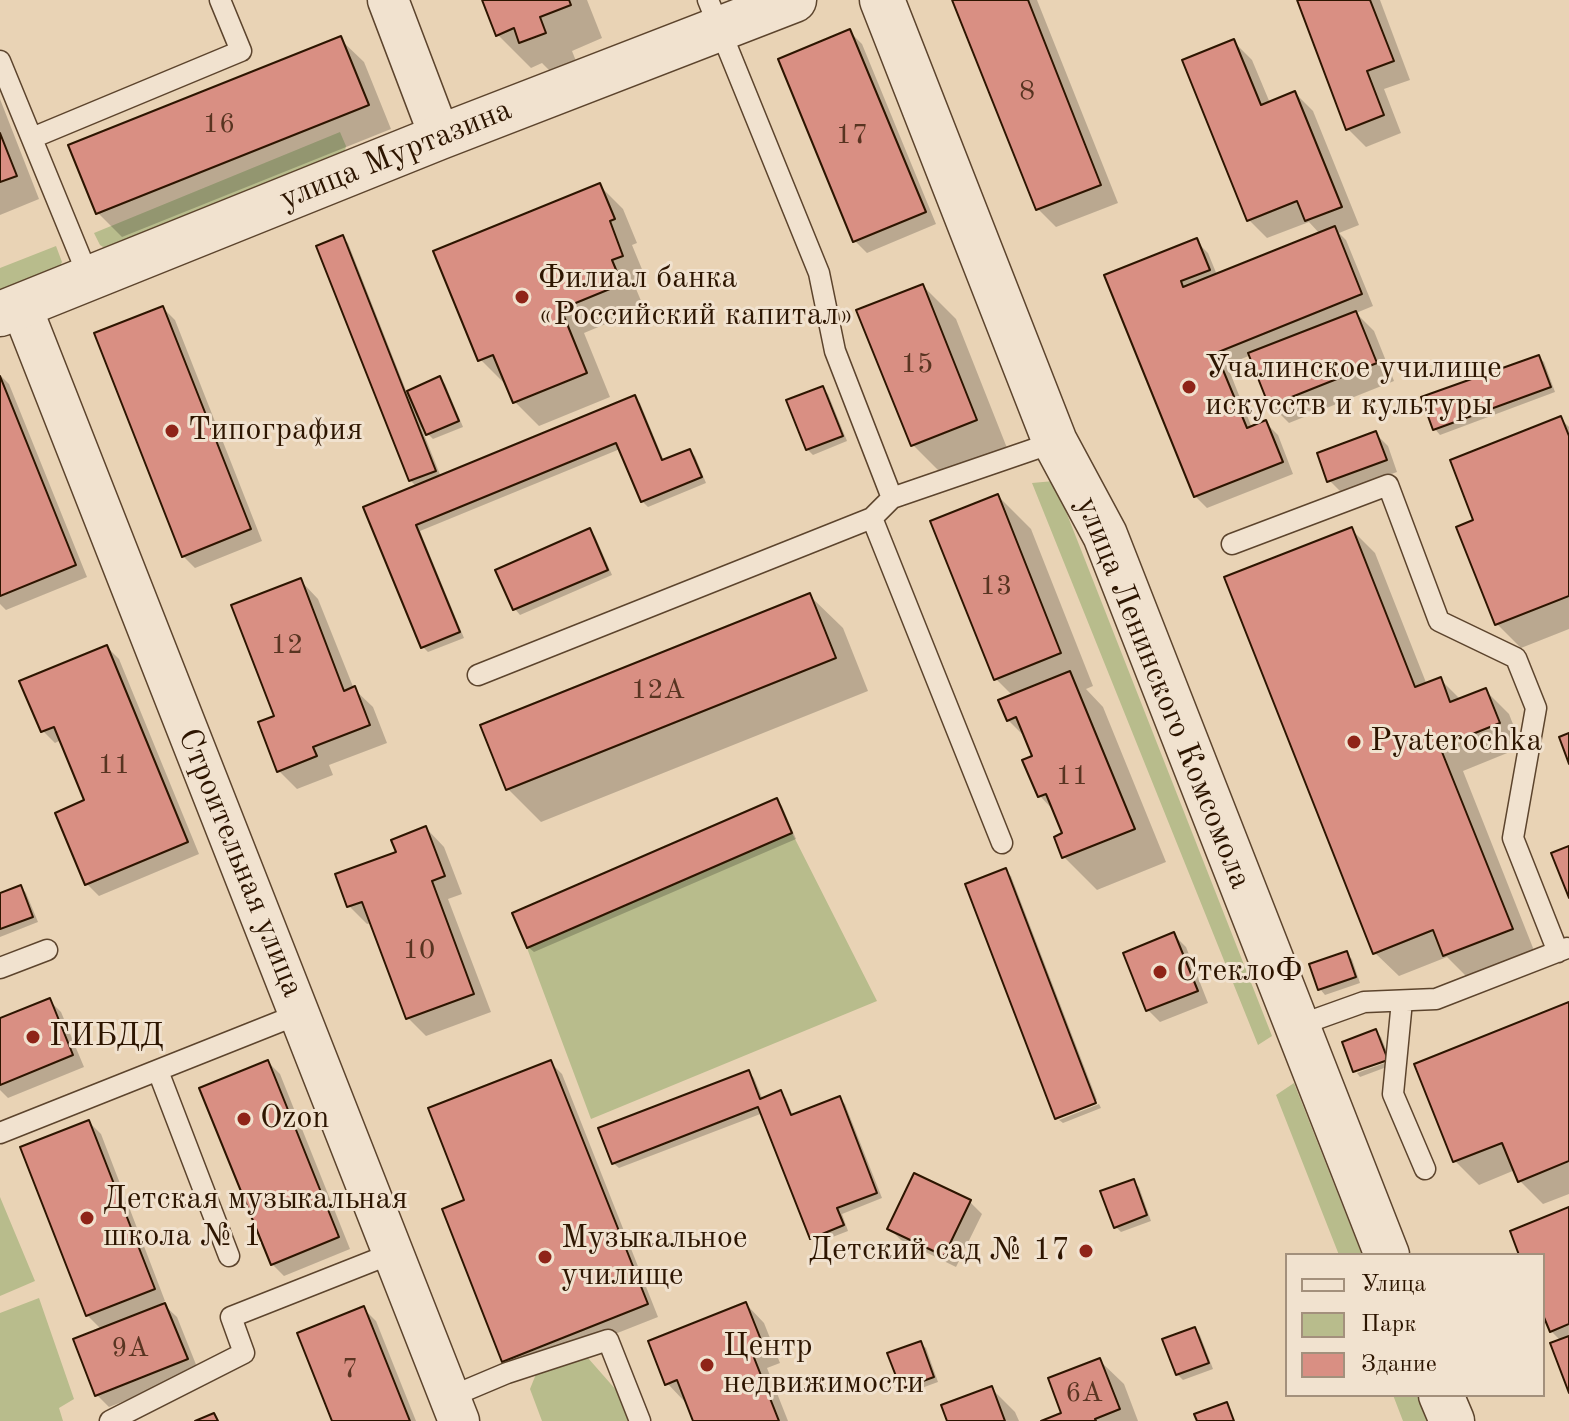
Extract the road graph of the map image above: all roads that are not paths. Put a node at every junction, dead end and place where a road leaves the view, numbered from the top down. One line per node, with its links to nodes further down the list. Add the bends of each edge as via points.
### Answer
1 (220, 0): 8 (lane, via 241,51)
2 (388, 0): 7 (street)
3 (794, 0): 5 (street, улица Муртазина)
4 (882, 0): 11 (street, улица Ленинского Комсомола)
5 (714, 15): 7 (street, улица Муртазина); 12 (lane, via 819,273 835,351)
6 (0, 61): 8 (lane)
7 (440, 137): 9 (street, улица Муртазина)
8 (32, 138): 9 (lane)
9 (89, 278): 10 (street, улица Муртазина)
10 (10, 310): 21 (street, Строительная улица)
11 (1055, 442): 12 (lane); 22 (street, улица Ленинского Комсомола, via 1105,535)
12 (892, 498): 13 (lane)
13 (872, 518): 15 (lane); 16 (lane)
14 (1232, 544): 18 (lane, via 1388,485 1439,621 1516,658 1536,708 1513,838)
15 (478, 675)
16 (1002, 843)
17 (47, 950): 19 (lane)
18 (1563, 950): 20 (lane, via 1436,999)
19 (0, 968)
20 (1402, 1001): 22 (lane, via 1364,1002); 25 (lane, via 1393,1094)
21 (299, 1014): 23 (lane); 26 (street, Строительная улица)
22 (1297, 1026): 27 (street, улица Ленинского Комсомола)
23 (158, 1071): 24 (lane); 28 (lane)
24 (0, 1133)
25 (1425, 1169)
26 (393, 1253): 30 (street, Строительная улица); 31 (lane, via 231,1317 244,1353)
27 (1386, 1253)
28 (229, 1256)
29 (1442, 1397): 33 (street)
30 (454, 1409): 32 (lane, via 507,1373 608,1340)
31 (110, 1421)
32 (640, 1421)
33 (1452, 1421)

